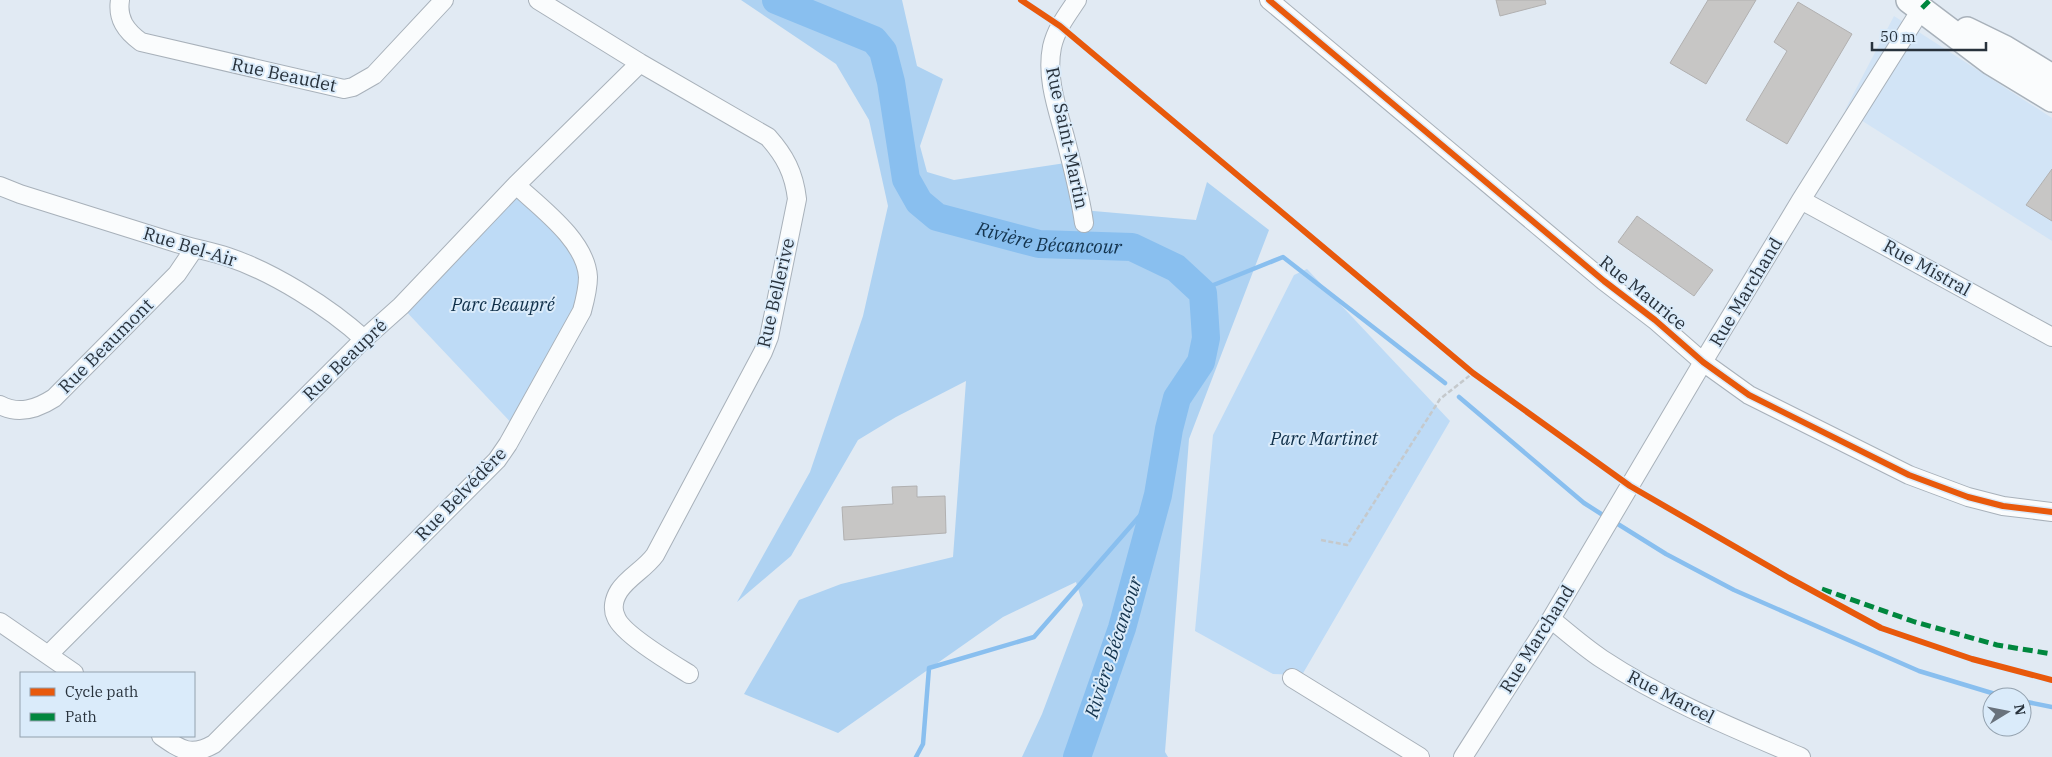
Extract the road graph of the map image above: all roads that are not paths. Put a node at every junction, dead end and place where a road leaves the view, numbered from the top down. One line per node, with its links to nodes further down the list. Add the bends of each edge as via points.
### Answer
1 (120, 0): 2 (street, Rue Beaudet, via 120,16 128,32 140,42 344,89 374,75)
2 (444, 0)
3 (538, 0): 7 (street, Rue Bellerive)
4 (1078, 0): 13 (street, Rue Saint-Martin, via 1060,26 1050,61 1056,102)
5 (1269, 0): 17 (street, Rue Maurice)
6 (1915, 4): 8 (street, via 2004,48); 9 (street, via 1991,62); 12 (street, Rue Marchand)
7 (640, 63): 10 (street, Rue Beaupré); 24 (street, Rue Bellerive, via 768,137 789,165 797,199 769,337 763,352 655,555 620,589 616,598 616,618 622,626)
8 (2052, 77)
9 (2052, 99)
10 (516, 185): 16 (street, Rue Beaupré, via 401,306); 26 (street, Rue Belvédère, via 576,245 588,276 582,311 513,437 497,460 214,744 194,753 181,750)
11 (0, 186): 14 (street, Rue Bel-Air)
12 (1802, 200): 15 (street, Rue Mistral); 17 (street, Rue Marchand)
13 (1084, 223)
14 (194, 249): 16 (street, Rue Bel-Air, via 228,256 262,271 342,318); 18 (street, Rue Beaumont, via 177,274 54,398 27,410 13,410)
15 (2052, 337)
16 (364, 339): 22 (street, Rue Beaupré)
17 (1703, 362): 19 (street, Rue Maurice, via 1748,395 1910,475 2003,506); 20 (street, Rue Marchand)
18 (0, 405)
19 (2052, 512)
20 (1551, 619): 28 (street, Rue Marchand); 29 (street, Rue Marcel, via 1601,658 1654,689 1706,716)
21 (0, 622): 22 (street)
22 (48, 655): 23 (street)
23 (73, 672)
24 (689, 674)
25 (1292, 678): 27 (street)
26 (162, 737)
27 (1420, 757)
28 (1463, 757)
29 (1801, 757)

